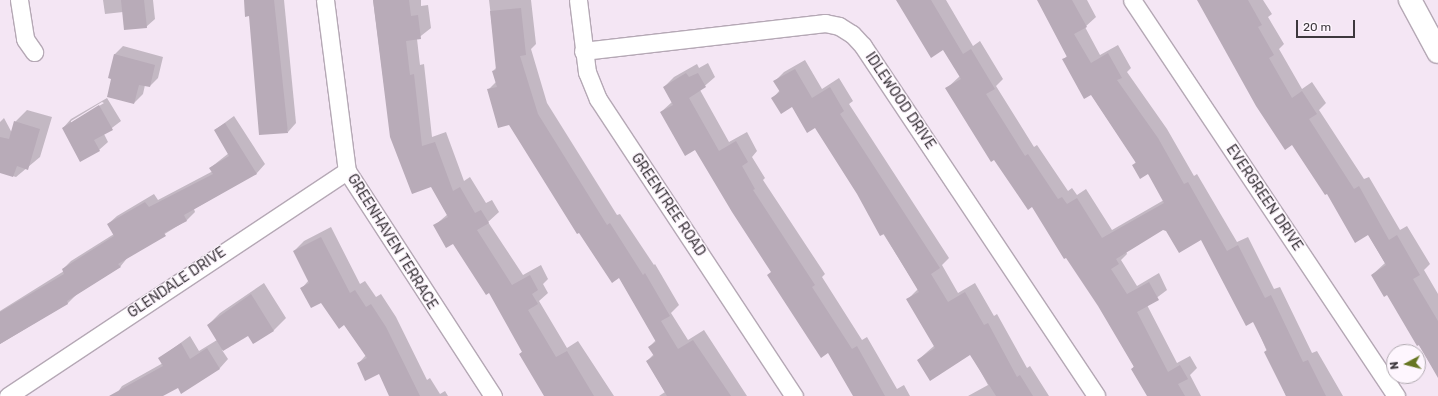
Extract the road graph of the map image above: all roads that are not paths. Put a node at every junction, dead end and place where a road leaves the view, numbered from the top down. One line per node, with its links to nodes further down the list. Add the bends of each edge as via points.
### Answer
1 (19, 0): 7 (street, via 25,39)
2 (325, 0): 9 (street, GREENHAVEN TERRACE)
3 (578, 0): 6 (street, GREENTREE ROAD)
4 (1132, 0): 14 (street, EVERGREEN DRIVE)
5 (1410, 0): 8 (highway)
6 (584, 51): 12 (street, GREENTREE ROAD, via 587,72 598,99); 13 (street, IDLEWOOD DRIVE, via 825,23 840,26 852,34 863,46)
7 (34, 52)
8 (1438, 52)
9 (347, 171): 10 (street, GLENDALE DRIVE); 11 (street, GREENHAVEN TERRACE)
10 (8, 396)
11 (493, 396)
12 (794, 396)
13 (1096, 396)
14 (1396, 396)

